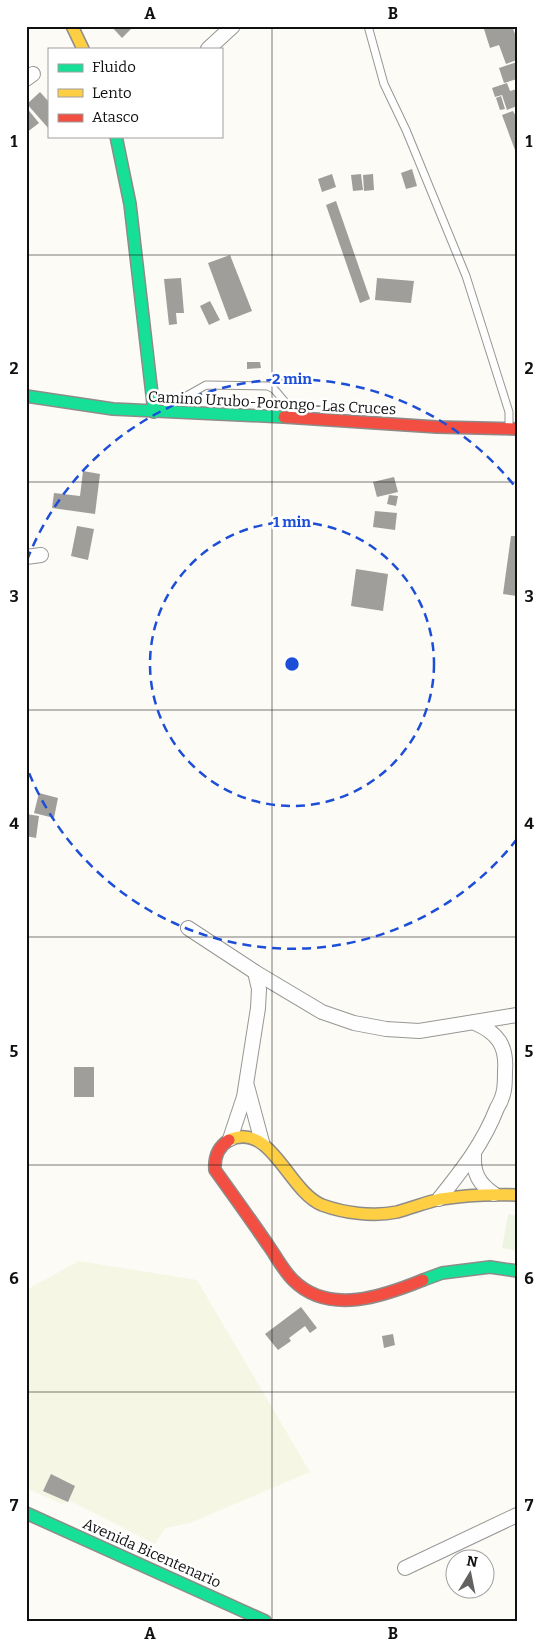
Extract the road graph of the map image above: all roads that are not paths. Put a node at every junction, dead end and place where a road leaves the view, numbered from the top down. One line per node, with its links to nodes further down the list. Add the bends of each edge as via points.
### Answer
1 (72, 26): 4 (street)
2 (233, 26): 5 (street)
3 (368, 26): 10 (lane, via 384,84 466,276)
4 (83, 48)
5 (209, 48)
6 (117, 138): 8 (street, via 124,162)
7 (26, 396): 8 (street, Camino Urubo-Porongo-Las Cruces)
8 (157, 412): 9 (street, Camino Urubo-Porongo-Las Cruces); 9 (lane, via 206,385 268,386)
9 (299, 418): 10 (street, Camino Urubo-Porongo-Las Cruces)
10 (513, 428)
11 (40, 555): 12 (street)
12 (26, 557)
13 (188, 928): 14 (street)
14 (255, 972): 16 (street, via 322,1012 354,1023 419,1031); 17 (street, via 259,989 258,1008)
15 (517, 1015): 16 (street)
16 (475, 1023): 20 (street, via 496,1036 506,1059 504,1091)
17 (246, 1083): 18 (street); 19 (street)
18 (230, 1139): 19 (street, via 238,1136); 24 (street, via 217,1152 215,1170 292,1280 313,1294 338,1300 362,1299 389,1294 442,1273 490,1267)
19 (262, 1142): 23 (street, via 294,1182 320,1204 355,1214 390,1212)
20 (474, 1155): 21 (street, via 477,1178); 23 (street)
21 (494, 1194): 22 (street); 23 (street)
22 (517, 1194)
23 (439, 1199)
24 (517, 1271)
25 (26, 1513): 28 (street, Avenida Bicentenario)
26 (517, 1516): 27 (street)
27 (405, 1568)
28 (265, 1621)

